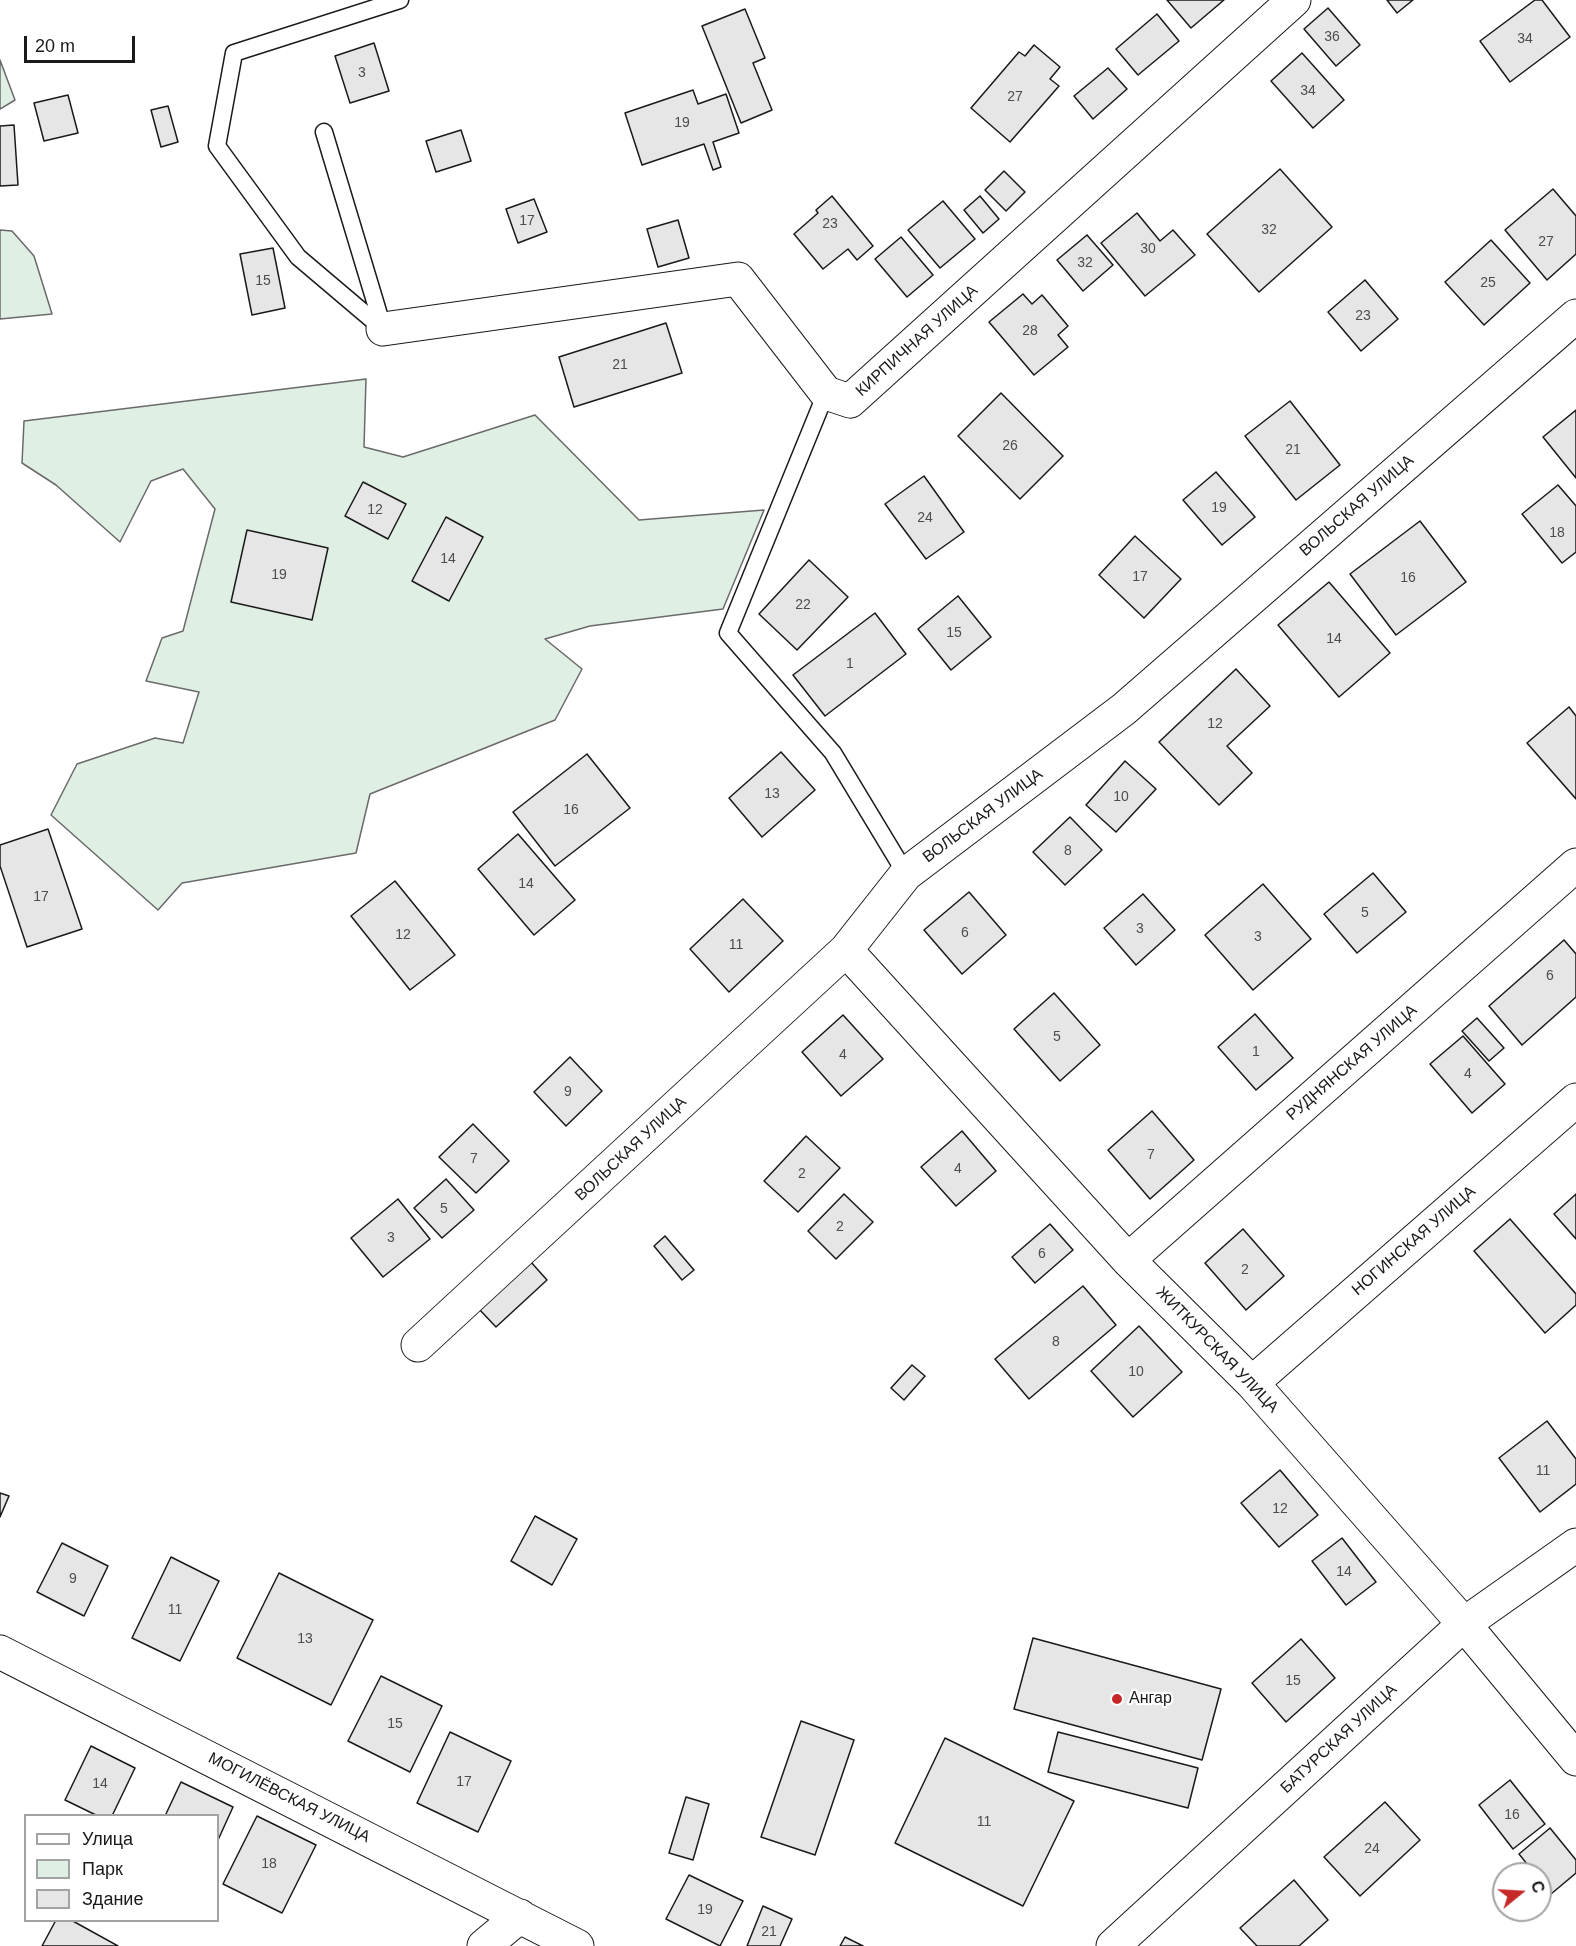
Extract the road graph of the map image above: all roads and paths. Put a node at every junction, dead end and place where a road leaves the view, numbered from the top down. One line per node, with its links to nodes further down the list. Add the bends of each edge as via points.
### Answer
1 (400, 0): 5 (lane, via 234,53 217,146 298,257)
2 (1294, 0): 6 (street, КИРПИЧНАЯ УЛИЦА, via 850,401)
3 (324, 132): 5 (lane)
4 (1576, 316): 8 (street, ВОЛЬСКАЯ УЛИЦА, via 1124,709)
5 (383, 329): 6 (street, via 738,279)
6 (826, 393): 8 (lane, via 728,633 833,753)
7 (1576, 865): 11 (street, РУДНЯНСКАЯ УЛИЦА)
8 (906, 874): 9 (street, ВОЛЬСКАЯ УЛИЦА)
9 (846, 950): 11 (street, ЖИТКУРСКАЯ УЛИЦА); 12 (street, ВОЛЬСКАЯ УЛИЦА)
10 (1576, 1100): 13 (street, НОГИНСКАЯ УЛИЦА)
11 (1128, 1260): 13 (street, ЖИТКУРСКАЯ УЛИЦА)
12 (418, 1345)
13 (1252, 1383): 15 (street, ЖИТКУРСКАЯ УЛИЦА)
14 (1576, 1545): 15 (street, БАТУРСКАЯ УЛИЦА)
15 (1464, 1624): 17 (street, ЖИТКУРСКАЯ УЛИЦА); 21 (street, БАТУРСКАЯ УЛИЦА)
16 (0, 1652): 18 (street, МОГИЛЁВСКАЯ УЛИЦА)
17 (1576, 1759)
18 (520, 1916): 19 (street); 20 (street, МОГИЛЁВСКАЯ УЛИЦА)
19 (484, 1946)
20 (577, 1946)
21 (1113, 1946)

